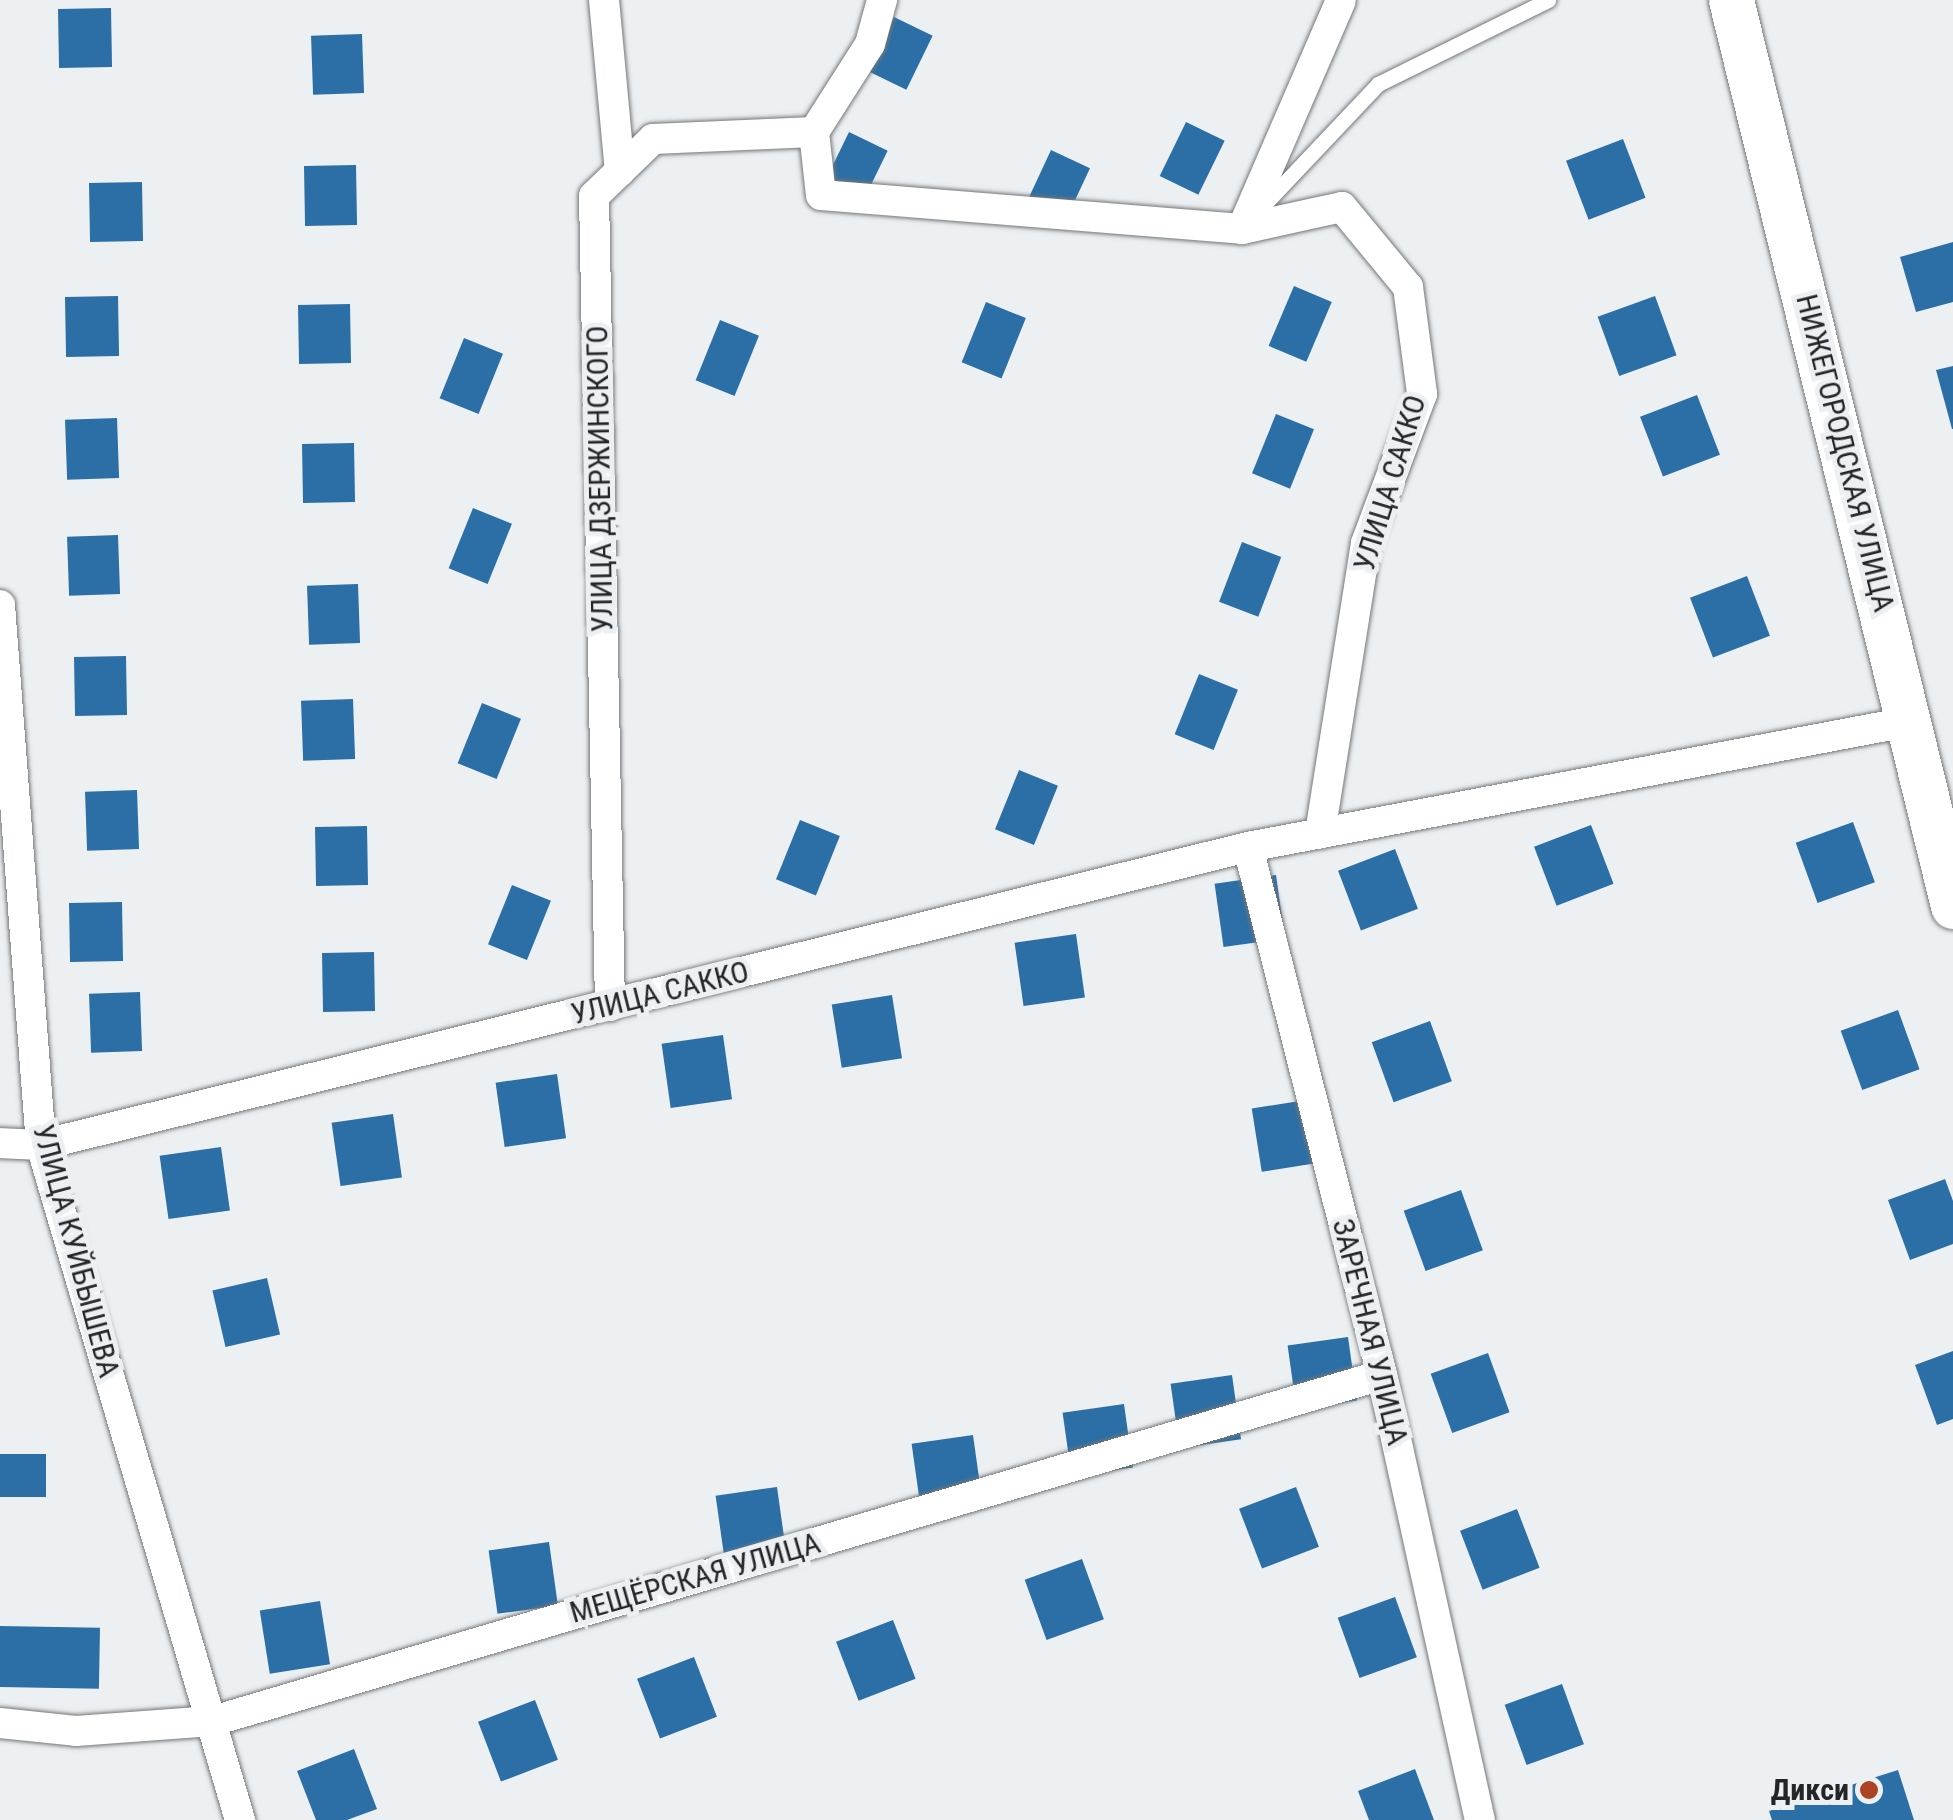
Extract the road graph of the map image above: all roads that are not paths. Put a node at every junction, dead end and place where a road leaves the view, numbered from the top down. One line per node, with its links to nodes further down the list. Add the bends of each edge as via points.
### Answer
1 (604, 0): 7 (street)
2 (882, 0): 6 (street, via 870,44)
3 (1341, 0): 8 (street)
4 (1548, 0): 8 (lane, via 1378,84)
5 (1731, 0): 11 (main road, НИЖЕГОРОДСКАЯ УЛИЦА)
6 (814, 132): 7 (street, УЛИЦА ДЗЕРЖИНСКОГО, via 653,139); 8 (street, via 821,195)
7 (620, 171): 15 (street, УЛИЦА ДЗЕРЖИНСКОГО, via 594,196)
8 (1242, 229): 12 (street, УЛИЦА САККО, via 1342,207 1408,286 1422,394 1366,543)
9 (0, 605): 10 (street, УЛИЦА КУЙБЫШЕВА)
10 (2, 696): 17 (street, УЛИЦА КУЙБЫШЕВА)
11 (1912, 721): 12 (street, УЛИЦА САККО); 14 (main road, НИЖЕГОРОДСКАЯ УЛИЦА)
12 (1320, 833): 13 (street, УЛИЦА САККО)
13 (1248, 847): 15 (street, УЛИЦА САККО); 18 (street, ЗАРЕЧНАЯ УЛИЦА)
14 (1953, 906)
15 (610, 1006): 17 (street, УЛИЦА САККО)
16 (0, 1143): 17 (street, УЛИЦА САККО)
17 (41, 1145): 19 (street, УЛИЦА КУЙБЫШЕВА)
18 (1382, 1375): 19 (street, МЕЩЁРСКАЯ УЛИЦА); 22 (street, ЗАРЕЧНАЯ УЛИЦА)
19 (213, 1721): 20 (street, МЕЩЁРСКАЯ УЛИЦА, via 76,1731); 21 (street, УЛИЦА КУЙБЫШЕВА)
20 (0, 1723)
21 (240, 1820)
22 (1480, 1820)

